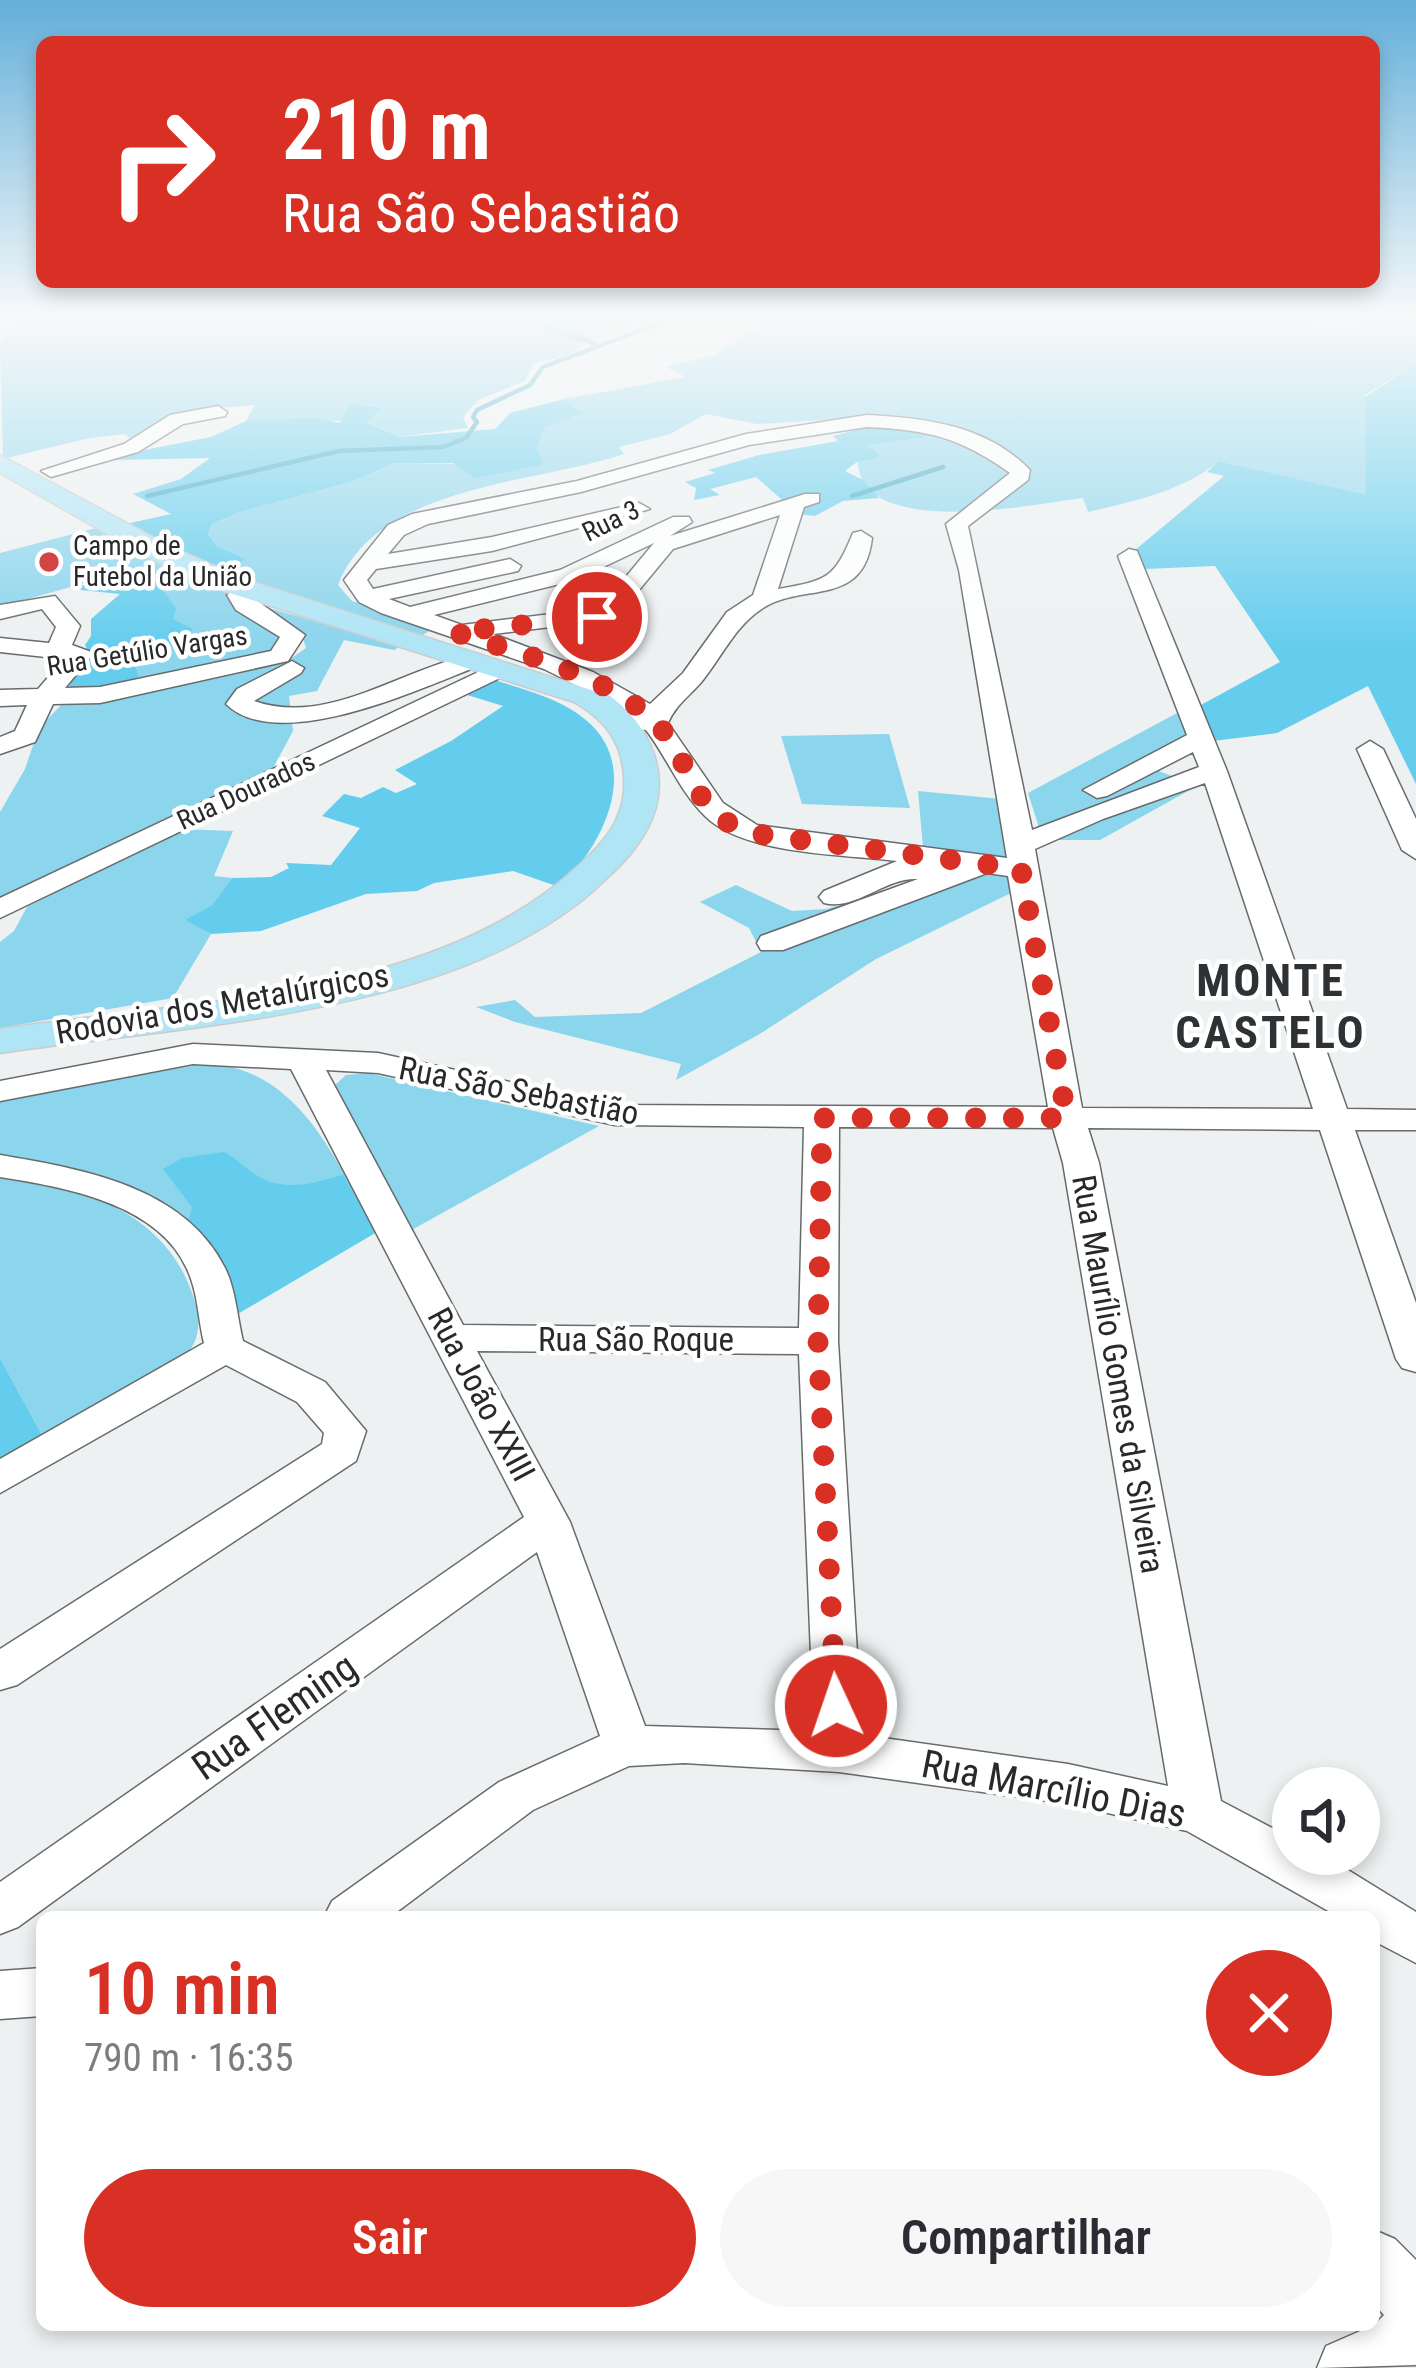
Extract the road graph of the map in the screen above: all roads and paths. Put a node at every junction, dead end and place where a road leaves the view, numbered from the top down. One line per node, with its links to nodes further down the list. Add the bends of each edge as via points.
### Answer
1 (167, 426): 5 (street, via 131,448)
2 (855, 426): 6 (street, Rua Maurílio Gomes da Silveira, via 784,431)
3 (935, 426): 35 (street, Rua Maurílio Gomes da Silveira, via 962,431 1020,470 1010,490 957,524)
4 (144, 462): 5 (street)
5 (16, 476): 14 (main road, via 165,564); 27 (main road, via 215,578 566,687)
6 (517, 498): 9 (street); 13 (street, via 409,524)
7 (793, 504): 16 (street); 18 (street, Rua 3, via 706,514 568,575); 19 (street, via 659,547 607,614)
8 (639, 509): 9 (street)
9 (561, 527): 13 (street)
10 (861, 538): 16 (street, via 858,559 836,582)
11 (1129, 556): 30 (street)
12 (530, 562): 15 (street)
13 (364, 564): 15 (street, via 355,580)
14 (239, 595): 20 (street, Rua Getúlio Vargas); 23 (main road)
15 (368, 597): 18 (street)
16 (763, 598): 27 (street)
17 (0, 612): 22 (street, via 47,601 68,626)
18 (407, 615): 19 (street)
19 (454, 632): 27 (street, via 632,702)
20 (293, 635): 23 (street, via 311,642 312,653 239,704 258,712 308,711); 29 (street, Rua Getúlio Vargas, via 285,652 261,664 100,695)
21 (0, 645): 22 (street)
22 (70, 650): 25 (street)
23 (477, 668): 34 (main road, via 574,703 610,729 624,766); 39 (street, Rua Dourados)
24 (0, 674): 25 (street)
25 (61, 676): 29 (street)
26 (0, 698): 29 (street, Rua Getúlio Vargas)
27 (640, 722): 34 (main road, Rodovia dos Metalúrgicos, via 639,811); 37 (street, via 729,826)
28 (0, 724): 29 (street)
29 (25, 727)
30 (1201, 738): 32 (street); 33 (street)
31 (1370, 749): 36 (street)
32 (1162, 758): 33 (street); 35 (street)
33 (1205, 773): 35 (street); 46 (street)
34 (620, 844): 41 (main road, Rodovia dos Metalúrgicos, via 584,886 542,916 390,976)
35 (1020, 848): 37 (street); 45 (street, Rua Maurílio Gomes da Silveira)
36 (1416, 850)
37 (969, 870): 38 (street, via 906,868); 40 (street)
38 (835, 897)
39 (0, 909)
40 (772, 943)
41 (2, 1041)
42 (302, 1057): 43 (street, Rua São Sebastião, via 193,1054); 44 (street, Rua São Sebastião, via 378,1063 615,1115); 49 (street, Rua João XXIII)
43 (0, 1091)
44 (822, 1118): 45 (street, Rua São Sebastião); 50 (street)
45 (1067, 1118): 46 (street, Rua São Sebastião); 58 (street, Rua Maurílio Gomes da Silveira)
46 (1330, 1118): 47 (street, Rua São Sebastião); 52 (street)
47 (1416, 1120)
48 (0, 1166): 51 (street, via 111,1190 173,1226 203,1261)
49 (453, 1338): 50 (street, Rua São Roque); 54 (street, Rua João XXIII)
50 (818, 1341): 57 (street)
51 (225, 1348): 53 (street); 55 (street, via 311,1392 345,1431 341,1451)
52 (1416, 1359)
53 (0, 1478)
54 (548, 1522): 56 (street, Rua João XXIII); 59 (street, Rua Fleming)
55 (0, 1672)
56 (628, 1746): 57 (street, Rua Marcílio Dias); 60 (street, Rua Marcílio Dias, via 515,1796)
57 (838, 1752): 58 (street, Rua Marcílio Dias, via 1068,1784)
58 (1198, 1813): 61 (street, Rua Marcílio Dias)
59 (0, 1910)
60 (358, 1911)
61 (1372, 1911)
62 (1380, 1916): 63 (street, Rua Marcílio Dias)
63 (1416, 1940)
64 (36, 1993): 65 (street)
65 (0, 1996)
66 (1380, 2266): 67 (street)
67 (1416, 2304)
68 (1416, 2331): 69 (street)
69 (1348, 2368)

